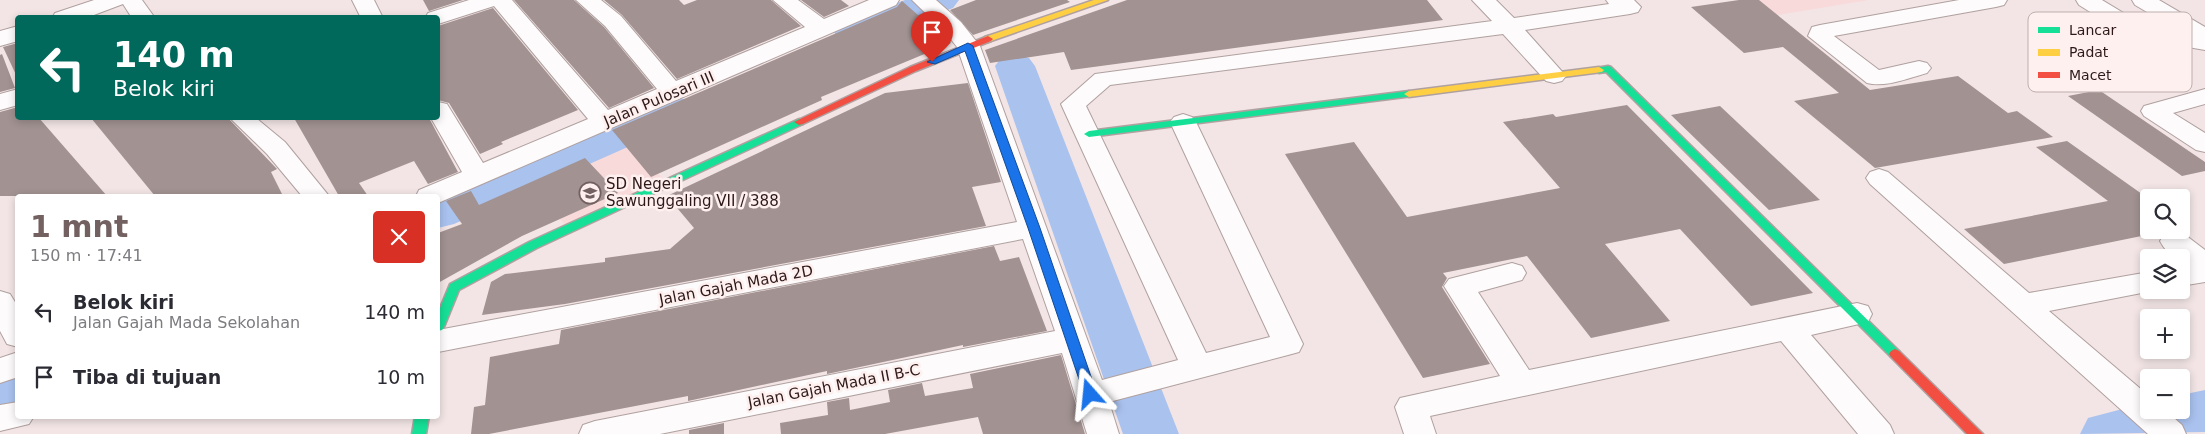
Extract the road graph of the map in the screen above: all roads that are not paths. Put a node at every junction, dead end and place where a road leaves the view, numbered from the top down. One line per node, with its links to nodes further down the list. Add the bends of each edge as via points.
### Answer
1 (115, 0): 18 (street)
2 (131, 0): 19 (street)
3 (363, 0): 20 (street)
4 (491, 0): 21 (street)
5 (500, 0): 39 (street)
6 (587, 0): 33 (street, via 613,21)
7 (784, 0): 23 (street)
8 (888, 0): 23 (street, Jalan Pulosari III)
9 (1103, 0): 30 (street)
10 (1617, 0): 22 (street, via 1630,7)
11 (1996, 0): 31 (street, via 1820,32 1819,36 1875,78)
12 (2087, 0): 16 (street)
13 (2143, 0): 17 (street)
14 (1495, 3): 22 (street)
15 (927, 4): 30 (street, via 953,27)
16 (2106, 12)
17 (2163, 12)
18 (72, 15)
19 (142, 15)
20 (370, 15)
21 (440, 17)
22 (1509, 26): 32 (street); 41 (street, via 1103,79 1074,104)
23 (821, 28): 33 (street, Jalan Pulosari III)
24 (2192, 29): 26 (street)
25 (15, 34): 27 (street)
26 (2205, 37)
27 (0, 39)
28 (2192, 41): 29 (street)
29 (2205, 43)
30 (968, 46): 47 (street); 57 (street, via 476,274 454,287)
31 (1919, 68)
32 (1554, 76): 40 (street); 56 (street, via 1608,69)
33 (673, 93): 39 (street, Jalan Pulosari III)
34 (2205, 96): 42 (street, via 2153,111)
35 (15, 97): 36 (street)
36 (0, 102)
37 (440, 113): 43 (street)
38 (244, 120): 45 (street, via 276,148)
39 (604, 122): 43 (street, Jalan Pulosari III)
40 (1183, 122): 41 (street); 63 (street, via 1288,344)
41 (1089, 134): 63 (street)
42 (2205, 144)
43 (478, 176): 46 (street, Jalan Pulosari III)
44 (1879, 178): 55 (street)
45 (314, 194)
46 (434, 194)
47 (1034, 228): 60 (street); 61 (street, Jalan Gajah Mada 2D)
48 (2174, 241): 49 (street)
49 (2205, 265)
50 (2205, 272): 52 (street)
51 (1512, 273): 65 (street, via 1459,286)
52 (2190, 274)
53 (2140, 284): 55 (street)
54 (0, 302): 59 (street)
55 (2021, 305): 76 (street)
56 (1857, 314): 58 (street); 70 (street)
57 (440, 322)
58 (1787, 328): 65 (street); 75 (street)
59 (15, 330)
60 (1072, 339): 66 (street); 72 (street, Jalan Gajah Mada II B-C)
61 (440, 341)
62 (15, 365): 64 (street)
63 (1198, 367): 66 (street)
64 (0, 371)
65 (1521, 384): 74 (street, via 1411,407)
66 (1119, 387): 73 (street)
67 (15, 416): 68 (street)
68 (0, 418)
69 (422, 419): 71 (street)
70 (1973, 431)
71 (419, 434)
72 (595, 434)
73 (1103, 434)
74 (1420, 434)
75 (1878, 434)
76 (2170, 434)

